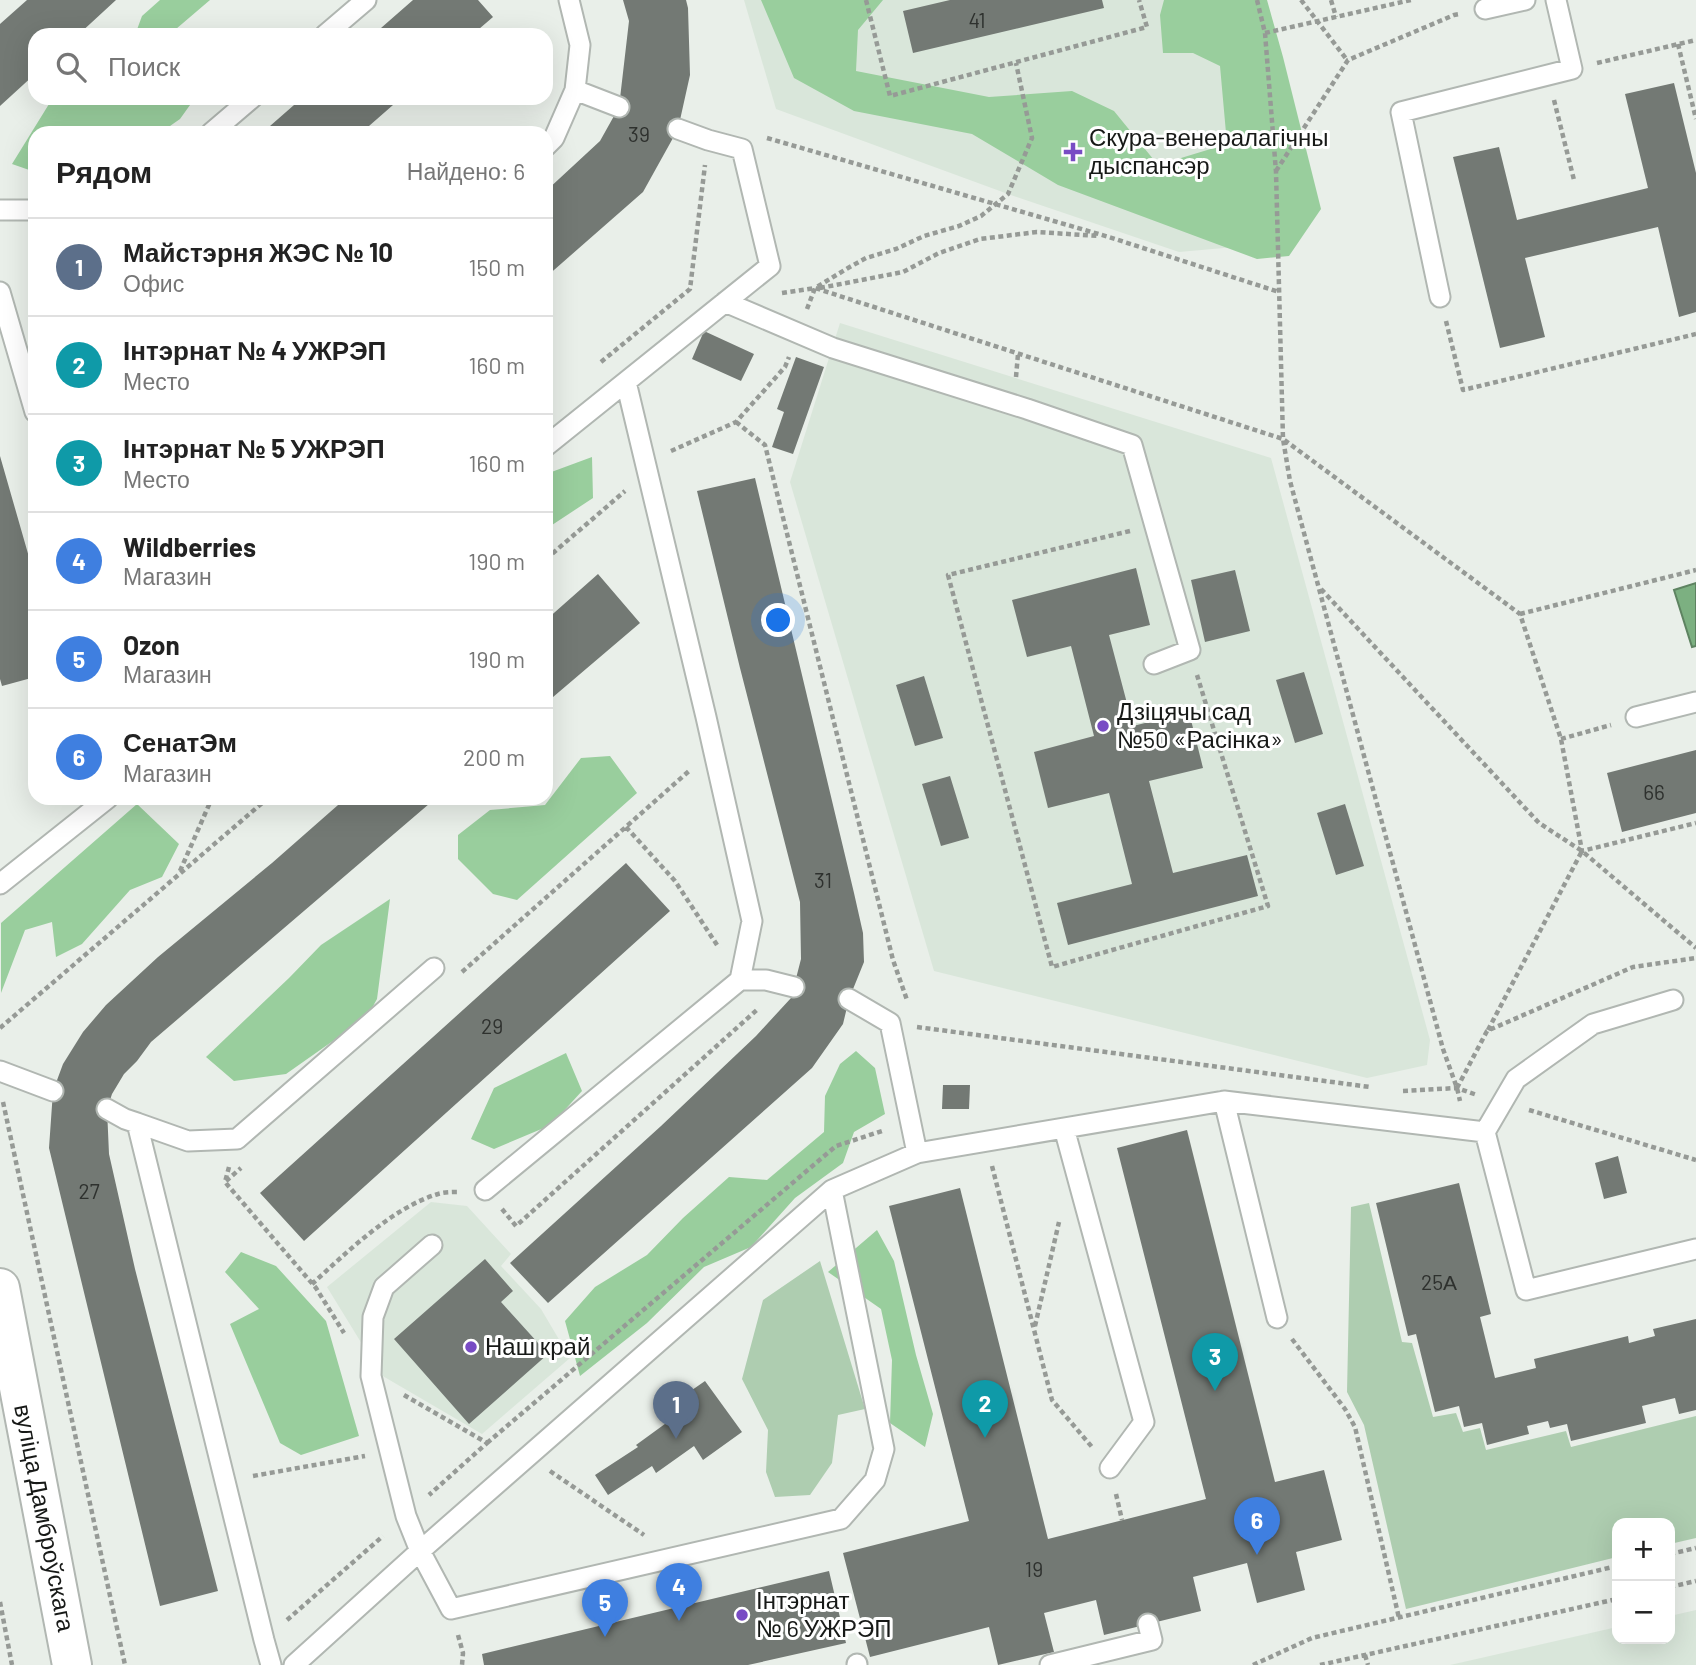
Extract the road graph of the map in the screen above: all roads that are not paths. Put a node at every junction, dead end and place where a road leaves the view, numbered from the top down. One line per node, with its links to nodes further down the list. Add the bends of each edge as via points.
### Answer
1 (366, 0): 6 (lane)
2 (569, 0): 7 (lane, via 580,46)
3 (1525, 0): 5 (lane)
4 (1556, 0): 16 (lane, via 1572,69 1401,112)
5 (1485, 9)
6 (333, 28)
7 (575, 90): 9 (lane); 12 (lane)
8 (244, 105): 10 (lane)
9 (619, 107)
10 (219, 126)
11 (678, 129): 17 (lane, via 742,149 770,266)
12 (553, 139)
13 (0, 210): 14 (lane)
14 (28, 210)
15 (0, 292): 19 (lane)
16 (1440, 297)
17 (726, 302): 18 (lane); 21 (lane, via 833,348 1132,445 1190,650)
18 (626, 382): 20 (lane); 27 (lane, via 752,921)
19 (28, 388)
20 (553, 440)
21 (1154, 664)
22 (1696, 702): 23 (lane)
23 (1636, 718)
24 (99, 805): 25 (lane)
25 (0, 884)
26 (434, 968): 35 (lane, via 237,1139 188,1140)
27 (740, 980): 28 (lane); 39 (lane)
28 (794, 987)
29 (849, 999): 38 (lane, via 890,1023)
30 (1673, 1000): 37 (lane, via 1593,1024 1516,1079)
31 (0, 1071): 32 (lane)
32 (52, 1091)
33 (1224, 1101): 36 (lane); 37 (lane); 44 (lane)
34 (107, 1110): 35 (lane)
35 (137, 1123): 49 (lane)
36 (1064, 1128): 38 (lane); 45 (lane, via 1144,1422)
37 (1475, 1131): 42 (lane, via 1526,1290)
38 (916, 1153): 40 (lane)
39 (485, 1190)
40 (832, 1190): 46 (lane); 46 (lane, via 884,1449 875,1480 841,1519 451,1609)
41 (432, 1245): 46 (lane, via 384,1287 373,1317 371,1376 405,1516)
42 (1696, 1249)
43 (0, 1288): 48 (street, вуліца Дамброўскага)
44 (1277, 1318)
45 (1110, 1468)
46 (420, 1551): 50 (lane)
47 (1148, 1624): 51 (lane, via 1152,1640)
48 (72, 1665)
49 (271, 1665)
50 (294, 1665)
51 (1050, 1665)

